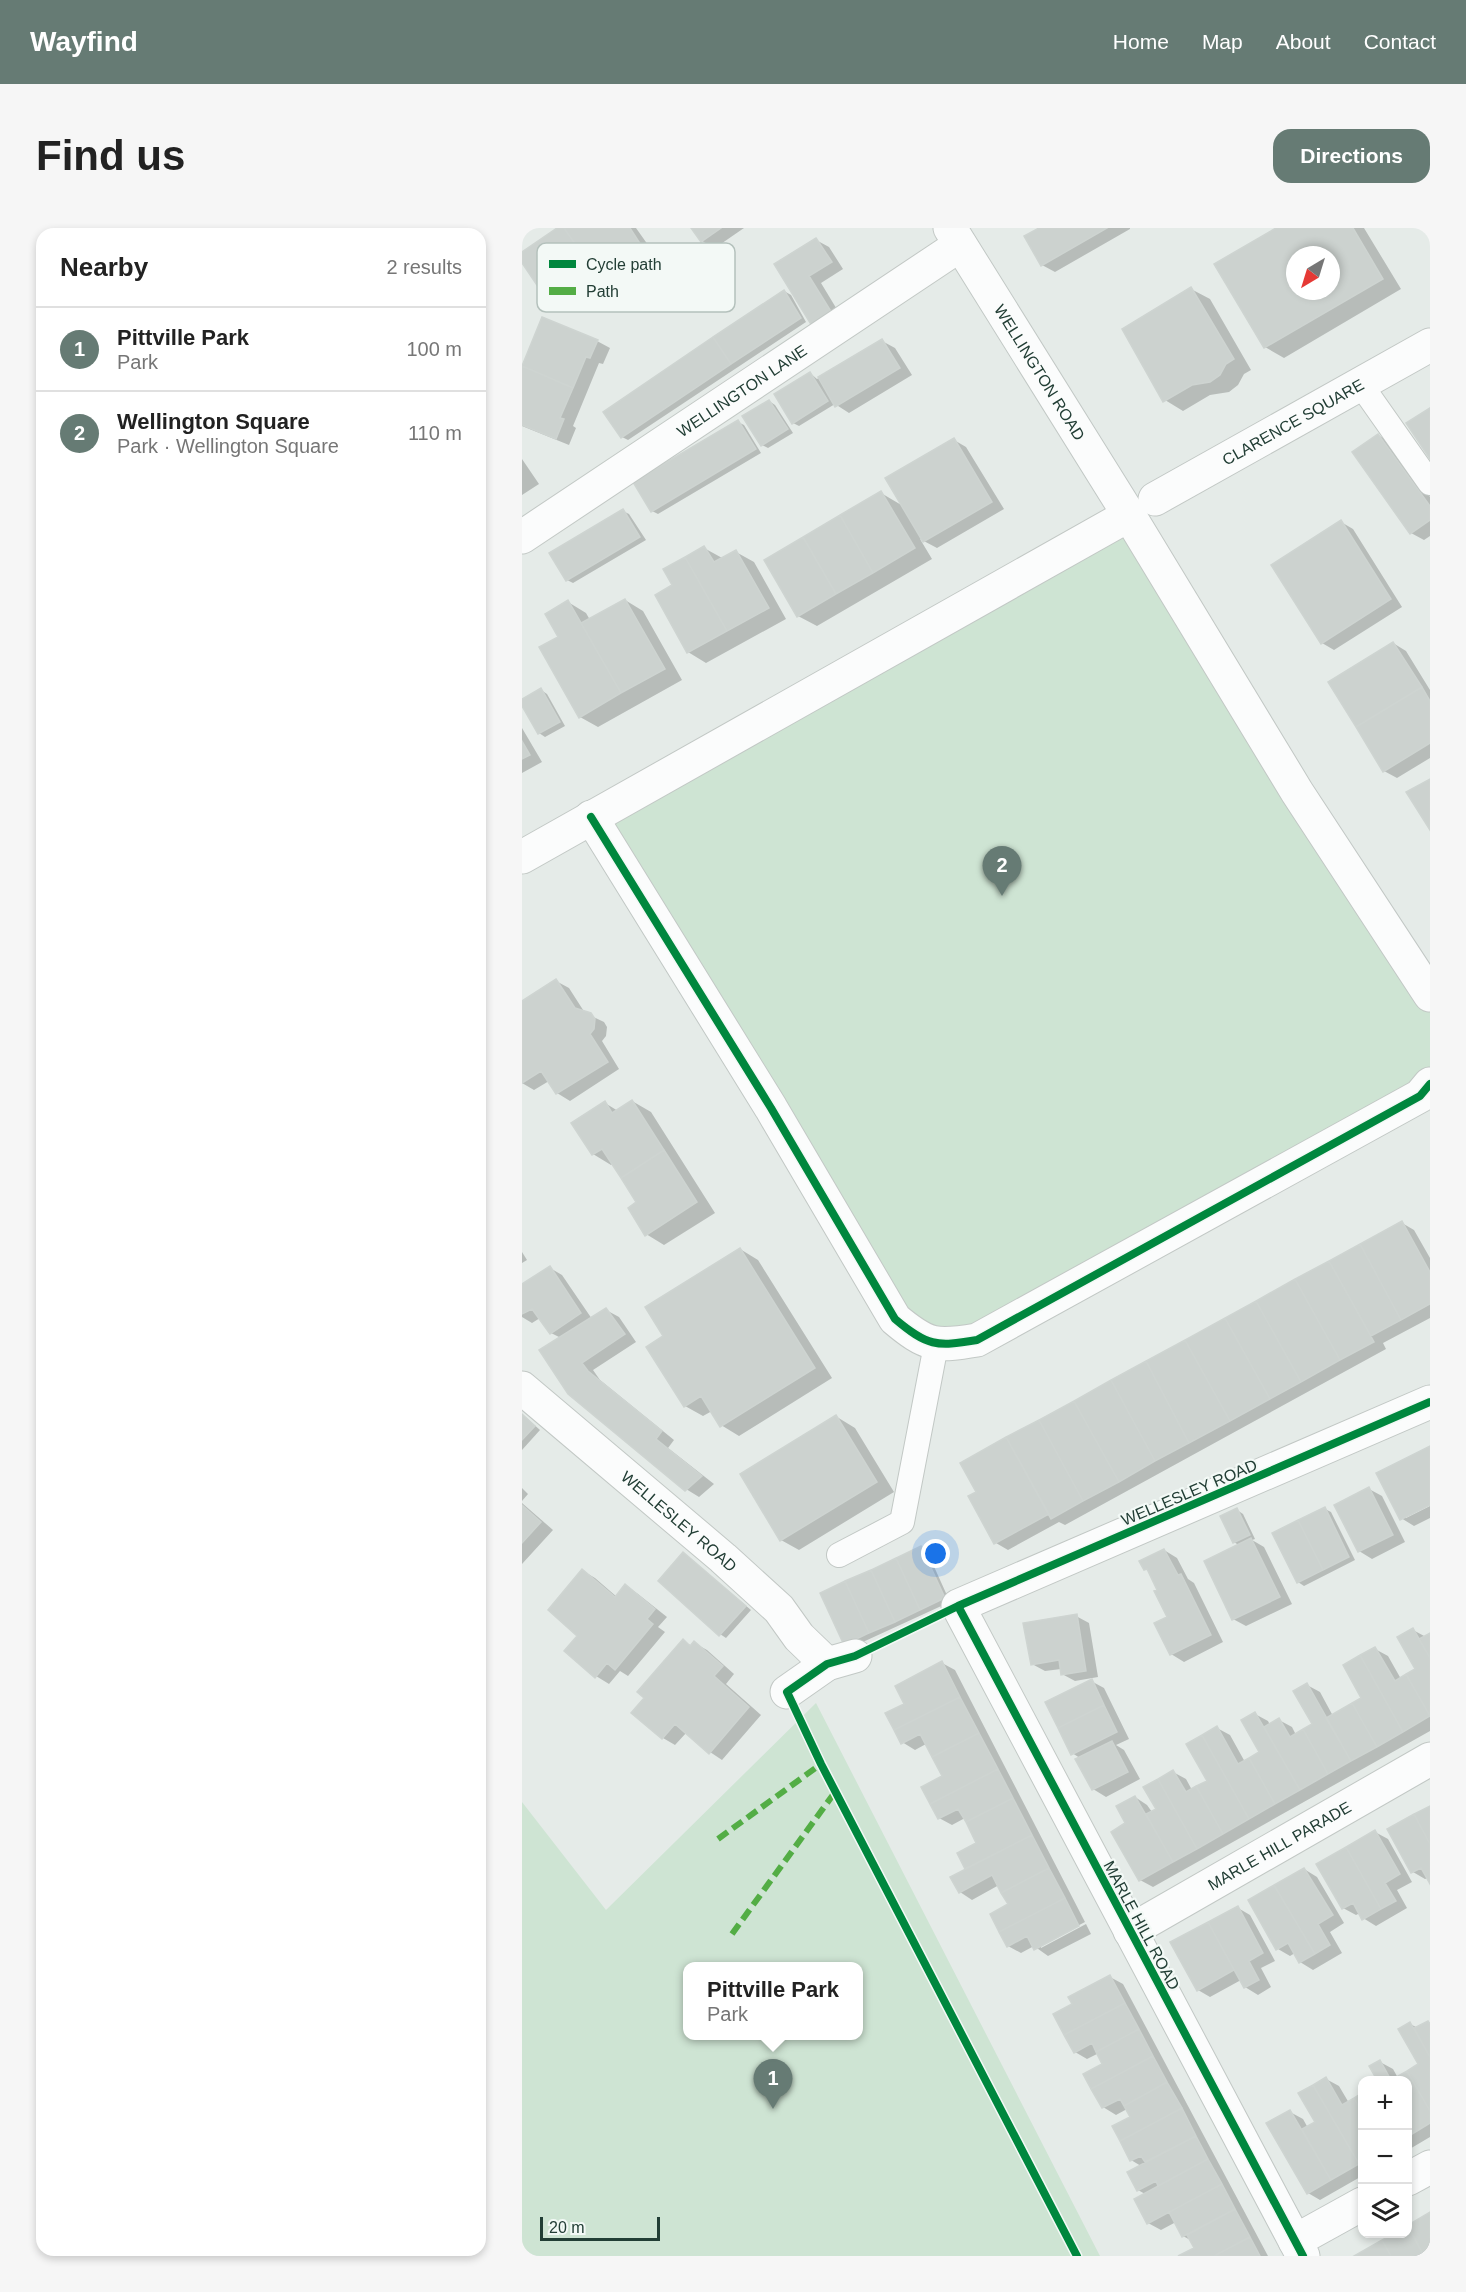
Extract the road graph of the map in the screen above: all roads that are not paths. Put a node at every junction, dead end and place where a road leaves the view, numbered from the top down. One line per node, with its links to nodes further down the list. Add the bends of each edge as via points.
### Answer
1 (955, 236): 5 (street, WELLINGTON ROAD); 6 (street, WELLINGTON LANE)
2 (1430, 345): 3 (street, CLARENCE SQUARE)
3 (1361, 386): 4 (lane); 5 (street, CLARENCE SQUARE)
4 (1430, 483)
5 (1142, 507): 7 (street, CLARENCE SQUARE); 9 (street, WELLINGTON ROAD, via 1297,792)
6 (522, 537)
7 (591, 817): 8 (street, CLARENCE SQUARE); 11 (street, via 771,1108 895,1319 916,1337)
8 (522, 857)
9 (1430, 995)
10 (1430, 1084): 11 (street, via 1420,1096 977,1340)
11 (936, 1345): 14 (lane, via 902,1522)
12 (522, 1388): 16 (street, WELLESLEY ROAD, via 779,1609 799,1637 841,1660)
13 (1430, 1402): 15 (street, WELLESLEY ROAD)
14 (839, 1555)
15 (958, 1606): 18 (street, MARLE HILL ROAD)
16 (787, 1692)
17 (1430, 1759): 18 (street, MARLE HILL PARADE)
18 (1130, 1931): 22 (street, MARLE HILL ROAD)
19 (1430, 2167): 20 (street)
20 (1412, 2176)
21 (1358, 2207): 22 (street)
22 (1299, 2249)

